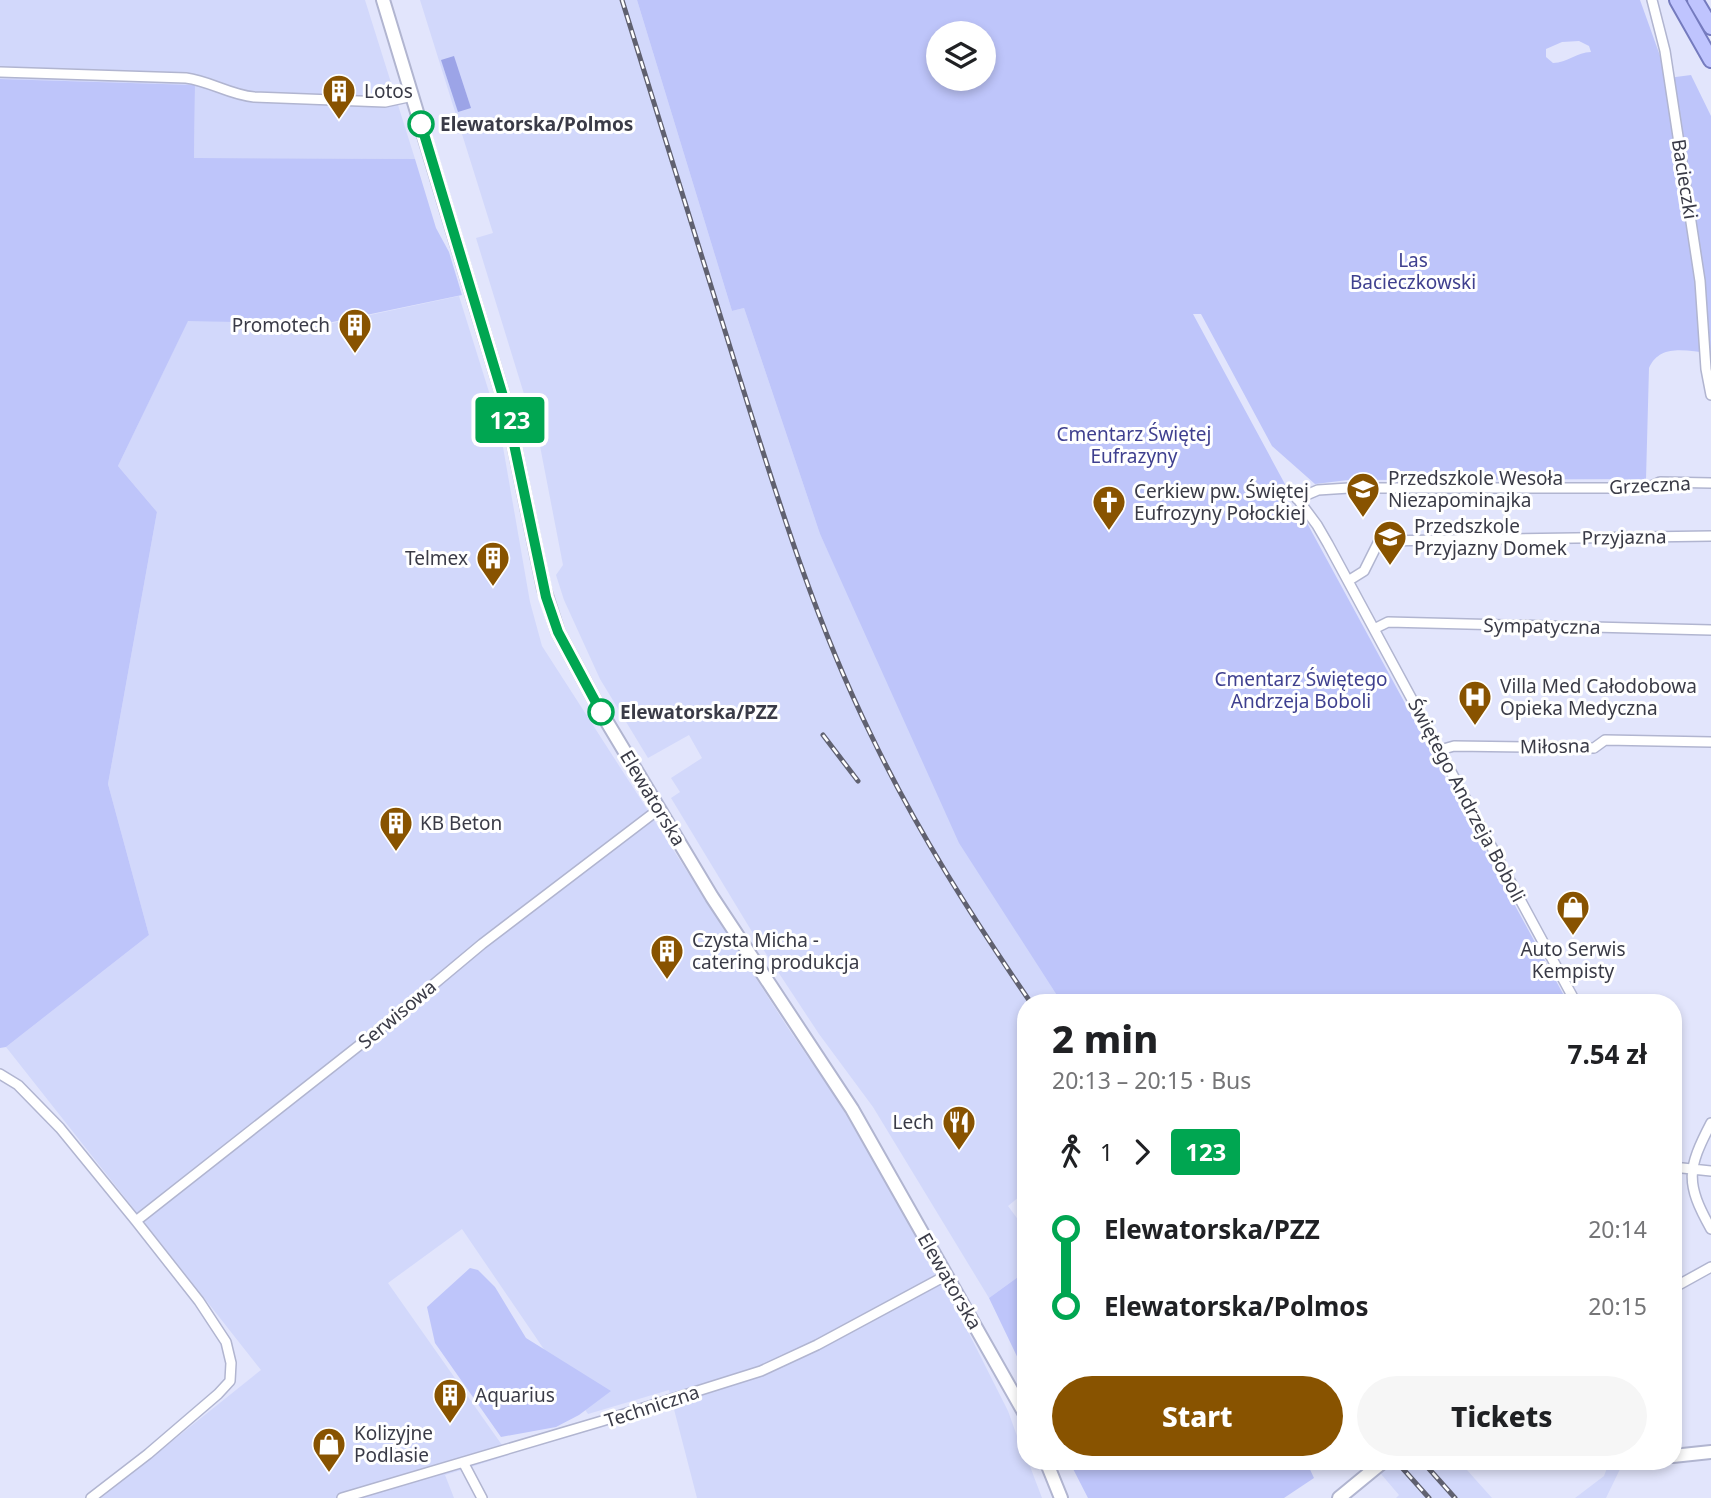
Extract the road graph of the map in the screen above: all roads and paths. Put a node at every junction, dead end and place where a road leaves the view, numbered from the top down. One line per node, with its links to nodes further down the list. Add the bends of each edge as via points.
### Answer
1 (383, 0): 8 (street, Elewatorska)
2 (1677, 0): 6 (main road)
3 (1695, 0): 5 (main road)
4 (1653, 3): 9 (street, Bacieczki, via 1665,51 1700,281)
5 (1711, 27)
6 (1711, 61)
7 (0, 72): 8 (street, via 186,78 254,97 385,102)
8 (413, 96): 19 (street, Elewatorska, via 506,406 546,597 558,632)
9 (1711, 395)
10 (1711, 483): 12 (street, Grzeczna, via 1660,482 1647,488 1339,489 1318,490)
11 (1291, 490): 12 (street, Świętego Andrzeja Boboli)
12 (1297, 499): 14 (street, Świętego Andrzeja Boboli)
13 (1711, 536): 14 (street, Przyjazna, via 1379,541 1364,571)
14 (1348, 582): 15 (street, Świętego Andrzeja Boboli)
15 (1374, 629): 16 (street, Sympatyczna, via 1388,622); 18 (street, Świętego Andrzeja Boboli)
16 (1711, 630)
17 (1711, 742): 18 (street, Miłosna, via 1605,740 1594,748 1454,746)
18 (1440, 750): 20 (street, Świętego Andrzeja Boboli)
19 (659, 809): 26 (street, Serwisowa); 29 (street, Elewatorska, via 852,1109)
20 (1571, 994)
21 (0, 1074): 26 (street, via 18,1085 60,1128)
22 (1711, 1123): 24 (street)
23 (1682, 1168): 24 (street)
24 (1693, 1170): 25 (street); 27 (street, via 1692,1189)
25 (1711, 1171)
26 (136, 1221): 37 (street, via 226,1342 232,1363 230,1381)
27 (1711, 1229)
28 (1711, 1267): 30 (street)
29 (947, 1275): 31 (street, Elewatorska); 34 (street, Techniczna, via 761,1371)
30 (1682, 1283)
31 (1017, 1400)
32 (1711, 1452): 33 (street)
33 (1682, 1455)
34 (463, 1462): 38 (street, Techniczna); 39 (street)
35 (1050, 1470): 40 (street)
36 (1373, 1470): 41 (street)
37 (91, 1498)
38 (341, 1498)
39 (482, 1498)
40 (1061, 1498)
41 (1339, 1498)

